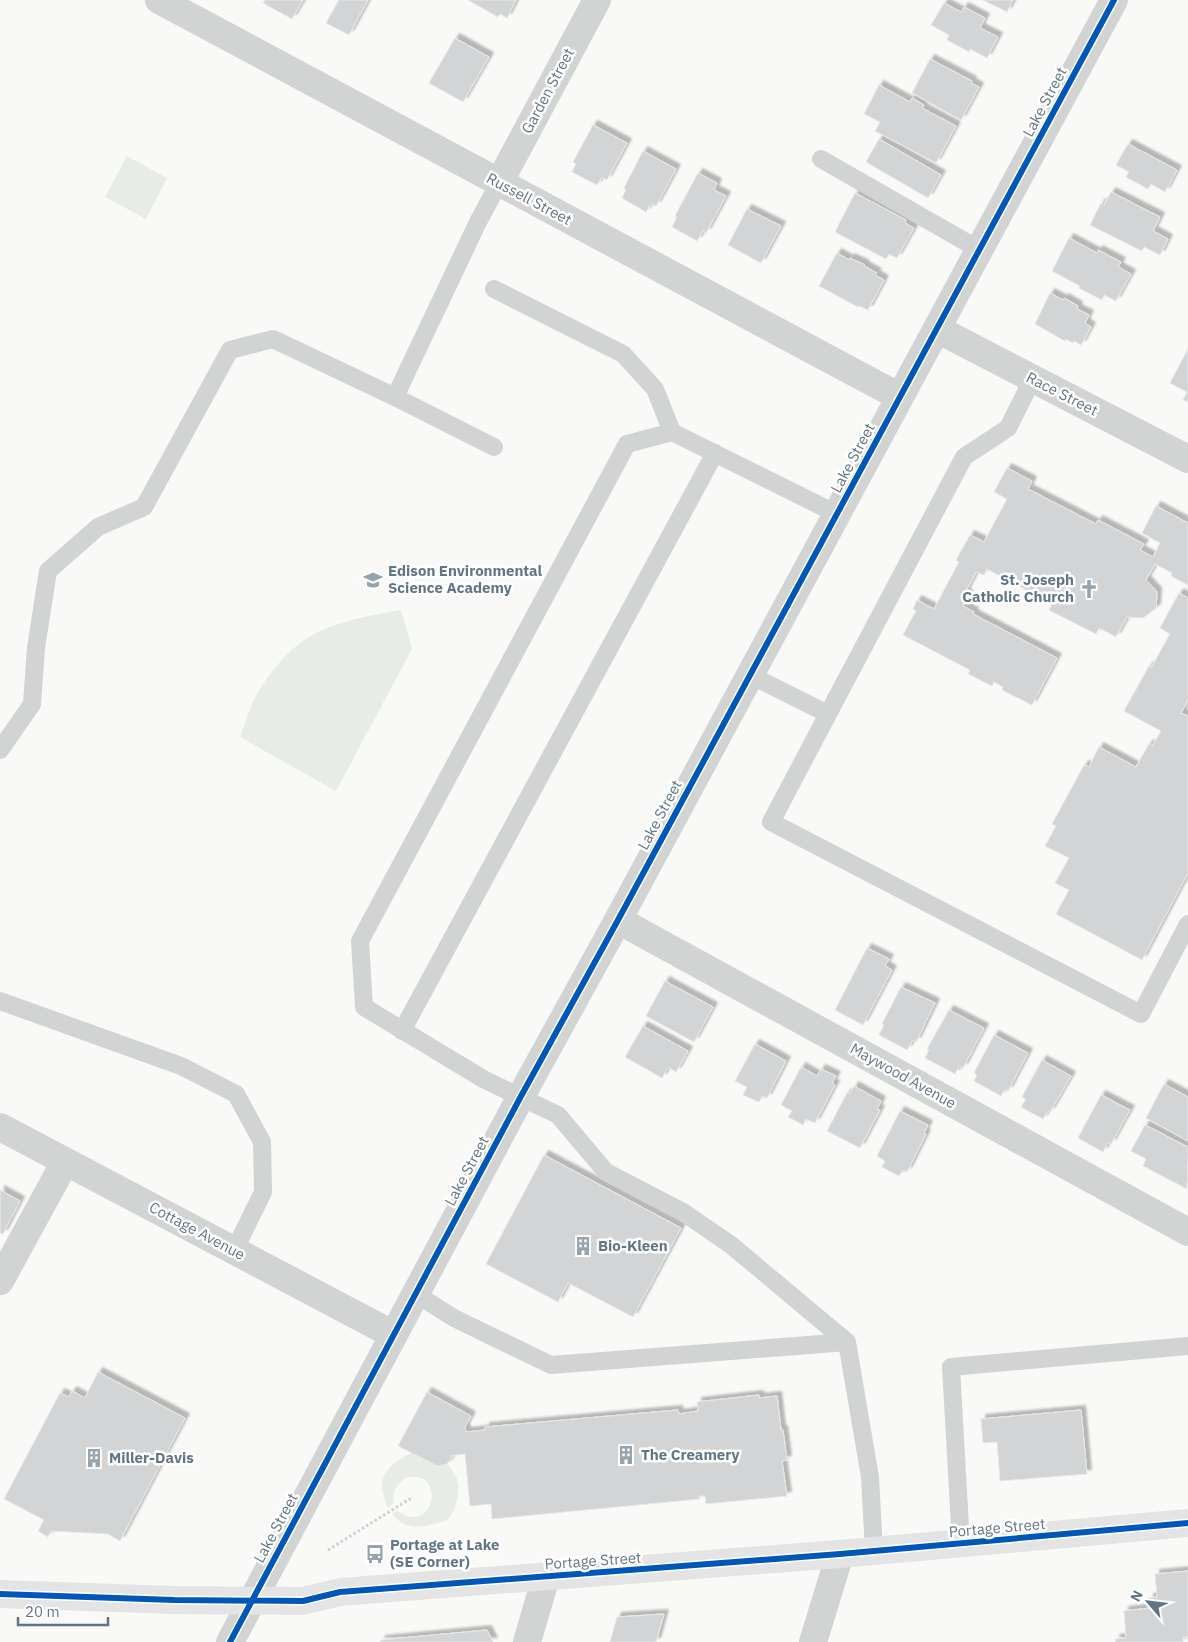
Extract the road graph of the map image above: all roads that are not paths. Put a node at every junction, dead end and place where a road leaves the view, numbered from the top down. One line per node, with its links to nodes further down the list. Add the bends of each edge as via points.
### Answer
1 (159, 0): 5 (street, Russell Street)
2 (597, 0): 5 (street, Garden Street)
3 (1114, 0): 6 (street, Lake Street)
4 (821, 159): 6 (lane)
5 (499, 183): 10 (lane); 11 (street, Russell Street)
6 (980, 250): 8 (street, Lake Street)
7 (494, 289): 12 (lane, via 622,354 655,389)
8 (937, 329): 9 (street, Race Street); 11 (street, Lake Street)
9 (1033, 378): 15 (street, Race Street); 18 (lane, via 1008,428 964,457)
10 (395, 397): 13 (lane); 19 (lane, via 273,338 230,350 144,507 98,527 48,572 36,648 32,704)
11 (900, 397): 16 (street, Lake Street)
12 (672, 432): 14 (lane); 23 (lane, via 627,444 360,942 364,1008)
13 (494, 447)
14 (715, 453): 16 (lane); 23 (lane)
15 (1188, 459)
16 (837, 514): 17 (street, Lake Street)
17 (750, 675): 18 (lane); 20 (street, Lake Street)
18 (828, 714): 21 (lane, via 771,822 1141,1014)
19 (0, 750)
20 (618, 920): 24 (street, Lake Street); 27 (street, Maywood Avenue)
21 (1188, 924)
22 (0, 1001): 28 (lane, via 181,1066 236,1094 262,1142 263,1192)
23 (402, 1031): 24 (lane)
24 (520, 1098): 30 (street, Lake Street); 32 (lane, via 558,1115 606,1172 683,1212 731,1245)
25 (0, 1127): 26 (street, Cottage Avenue)
26 (65, 1162): 28 (street, Cottage Avenue); 29 (street)
27 (1188, 1232)
28 (234, 1251): 31 (street, Cottage Avenue)
29 (0, 1281)
30 (416, 1294): 31 (street, Lake Street); 32 (lane, via 454,1318 551,1365)
31 (394, 1335): 40 (street, Lake Street)
32 (847, 1342): 36 (lane, via 870,1477)
33 (1188, 1346): 35 (lane, via 951,1367)
34 (1188, 1524): 35 (main road, Portage Street)
35 (961, 1544): 36 (main road, Portage Street)
36 (874, 1551): 37 (main road, Portage Street)
37 (840, 1554): 38 (main road, Portage Street); 43 (street)
38 (546, 1577): 40 (main road, Portage Street, via 340,1592 303,1601); 42 (street)
39 (0, 1594): 40 (main road, Portage Street)
40 (252, 1600): 41 (street, Lake Street)
41 (230, 1642)
42 (527, 1642)
43 (813, 1642)

